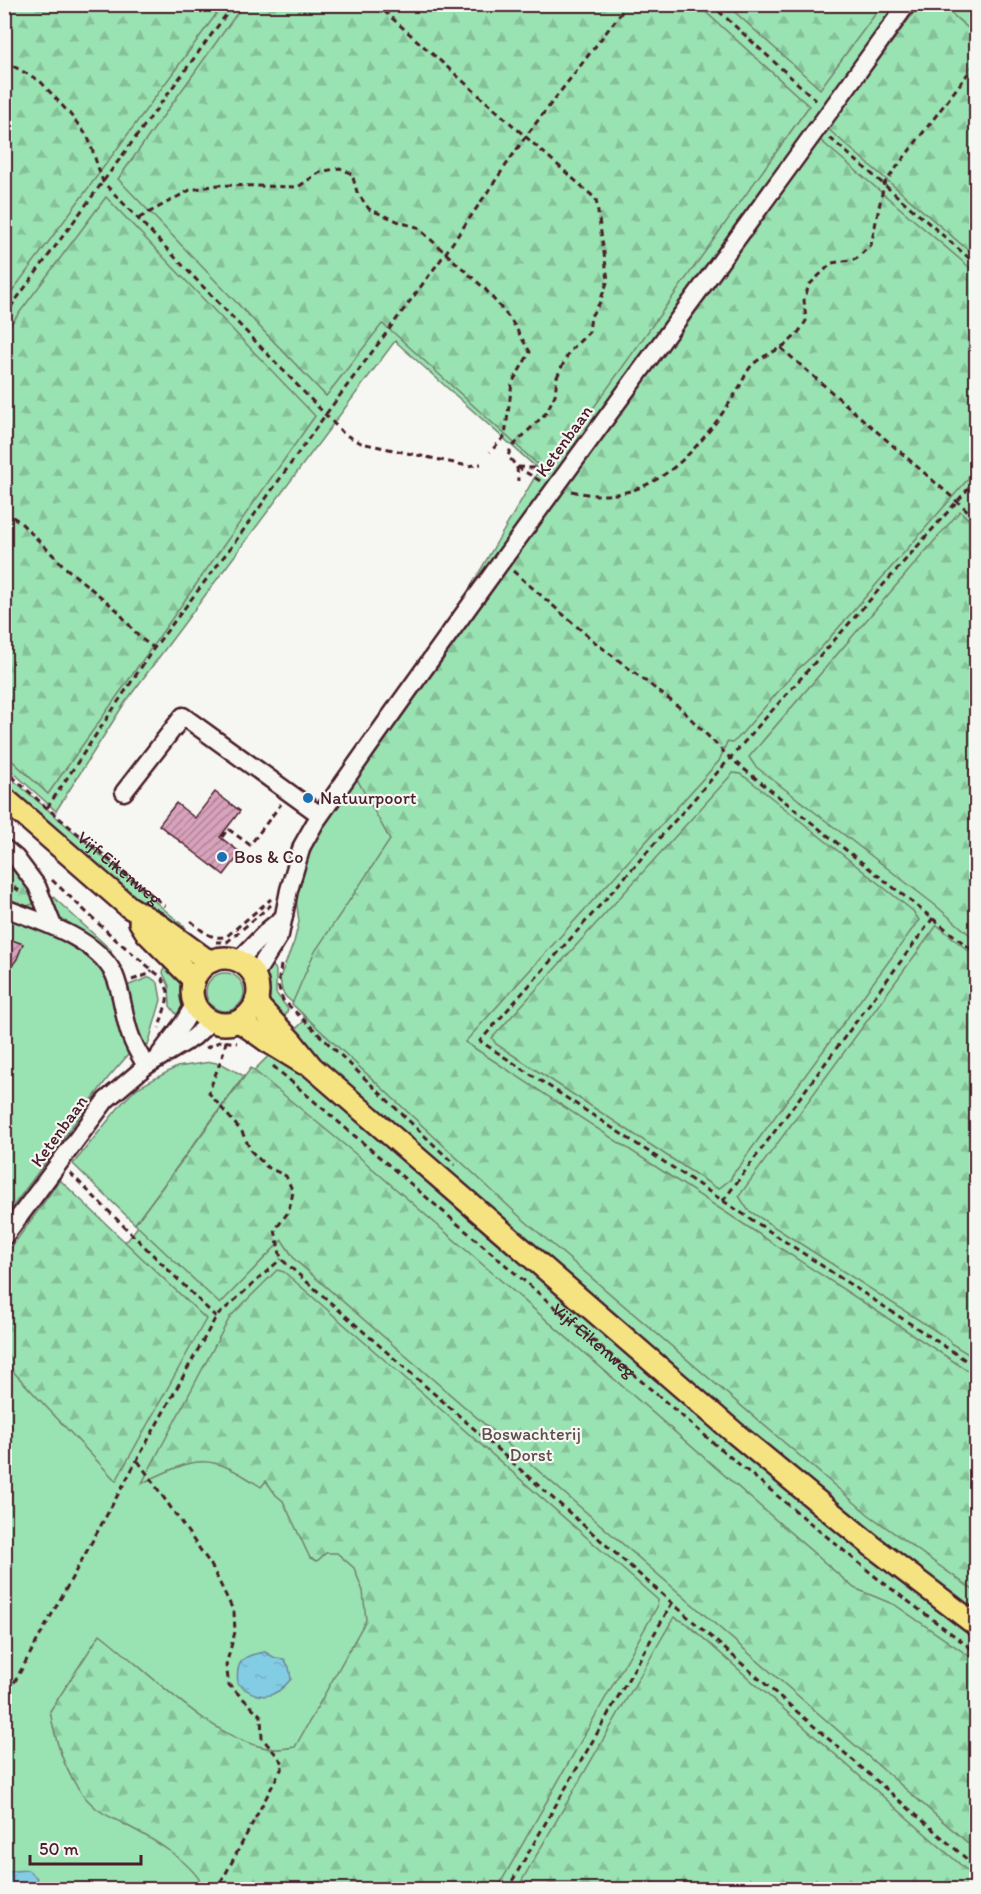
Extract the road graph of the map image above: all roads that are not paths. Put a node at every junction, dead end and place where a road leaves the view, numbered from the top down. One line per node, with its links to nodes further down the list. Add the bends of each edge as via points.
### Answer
1 (907, 4): 4 (street, Ketenbaan)
2 (124, 792): 4 (street, via 183,716)
3 (4, 798): 8 (main road, Vijf Eikenweg)
4 (320, 815): 10 (street, Ketenbaan, via 284,891)
5 (4, 848): 7 (street)
6 (4, 862): 7 (street)
7 (29, 875): 11 (street)
8 (129, 907): 12 (main road, Vijf Eikenweg); 15 (main road, Vijf Eikenweg, via 147,933)
9 (4, 908): 11 (street)
10 (284, 916): 13 (street); 14 (street, Ketenbaan, via 276,944)
11 (53, 926): 20 (street, via 104,959 114,975 131,1037)
12 (212, 961): 13 (main road); 15 (main road)
13 (238, 961): 14 (main road)
14 (254, 976): 16 (main road, via 258,988)
15 (194, 980): 17 (main road)
16 (256, 1001): 19 (main road); 21 (main road, Vijf Eikenweg)
17 (194, 1005): 18 (main road); 20 (street, Ketenbaan)
18 (211, 1021): 19 (main road); 20 (street, Ketenbaan, via 195,1037)
19 (239, 1021): 21 (main road, Vijf Eikenweg)
20 (151, 1063): 22 (street, Ketenbaan, via 106,1100)
21 (312, 1067): 23 (main road, Vijf Eikenweg, via 736,1434)
22 (4, 1237)
23 (976, 1625)

